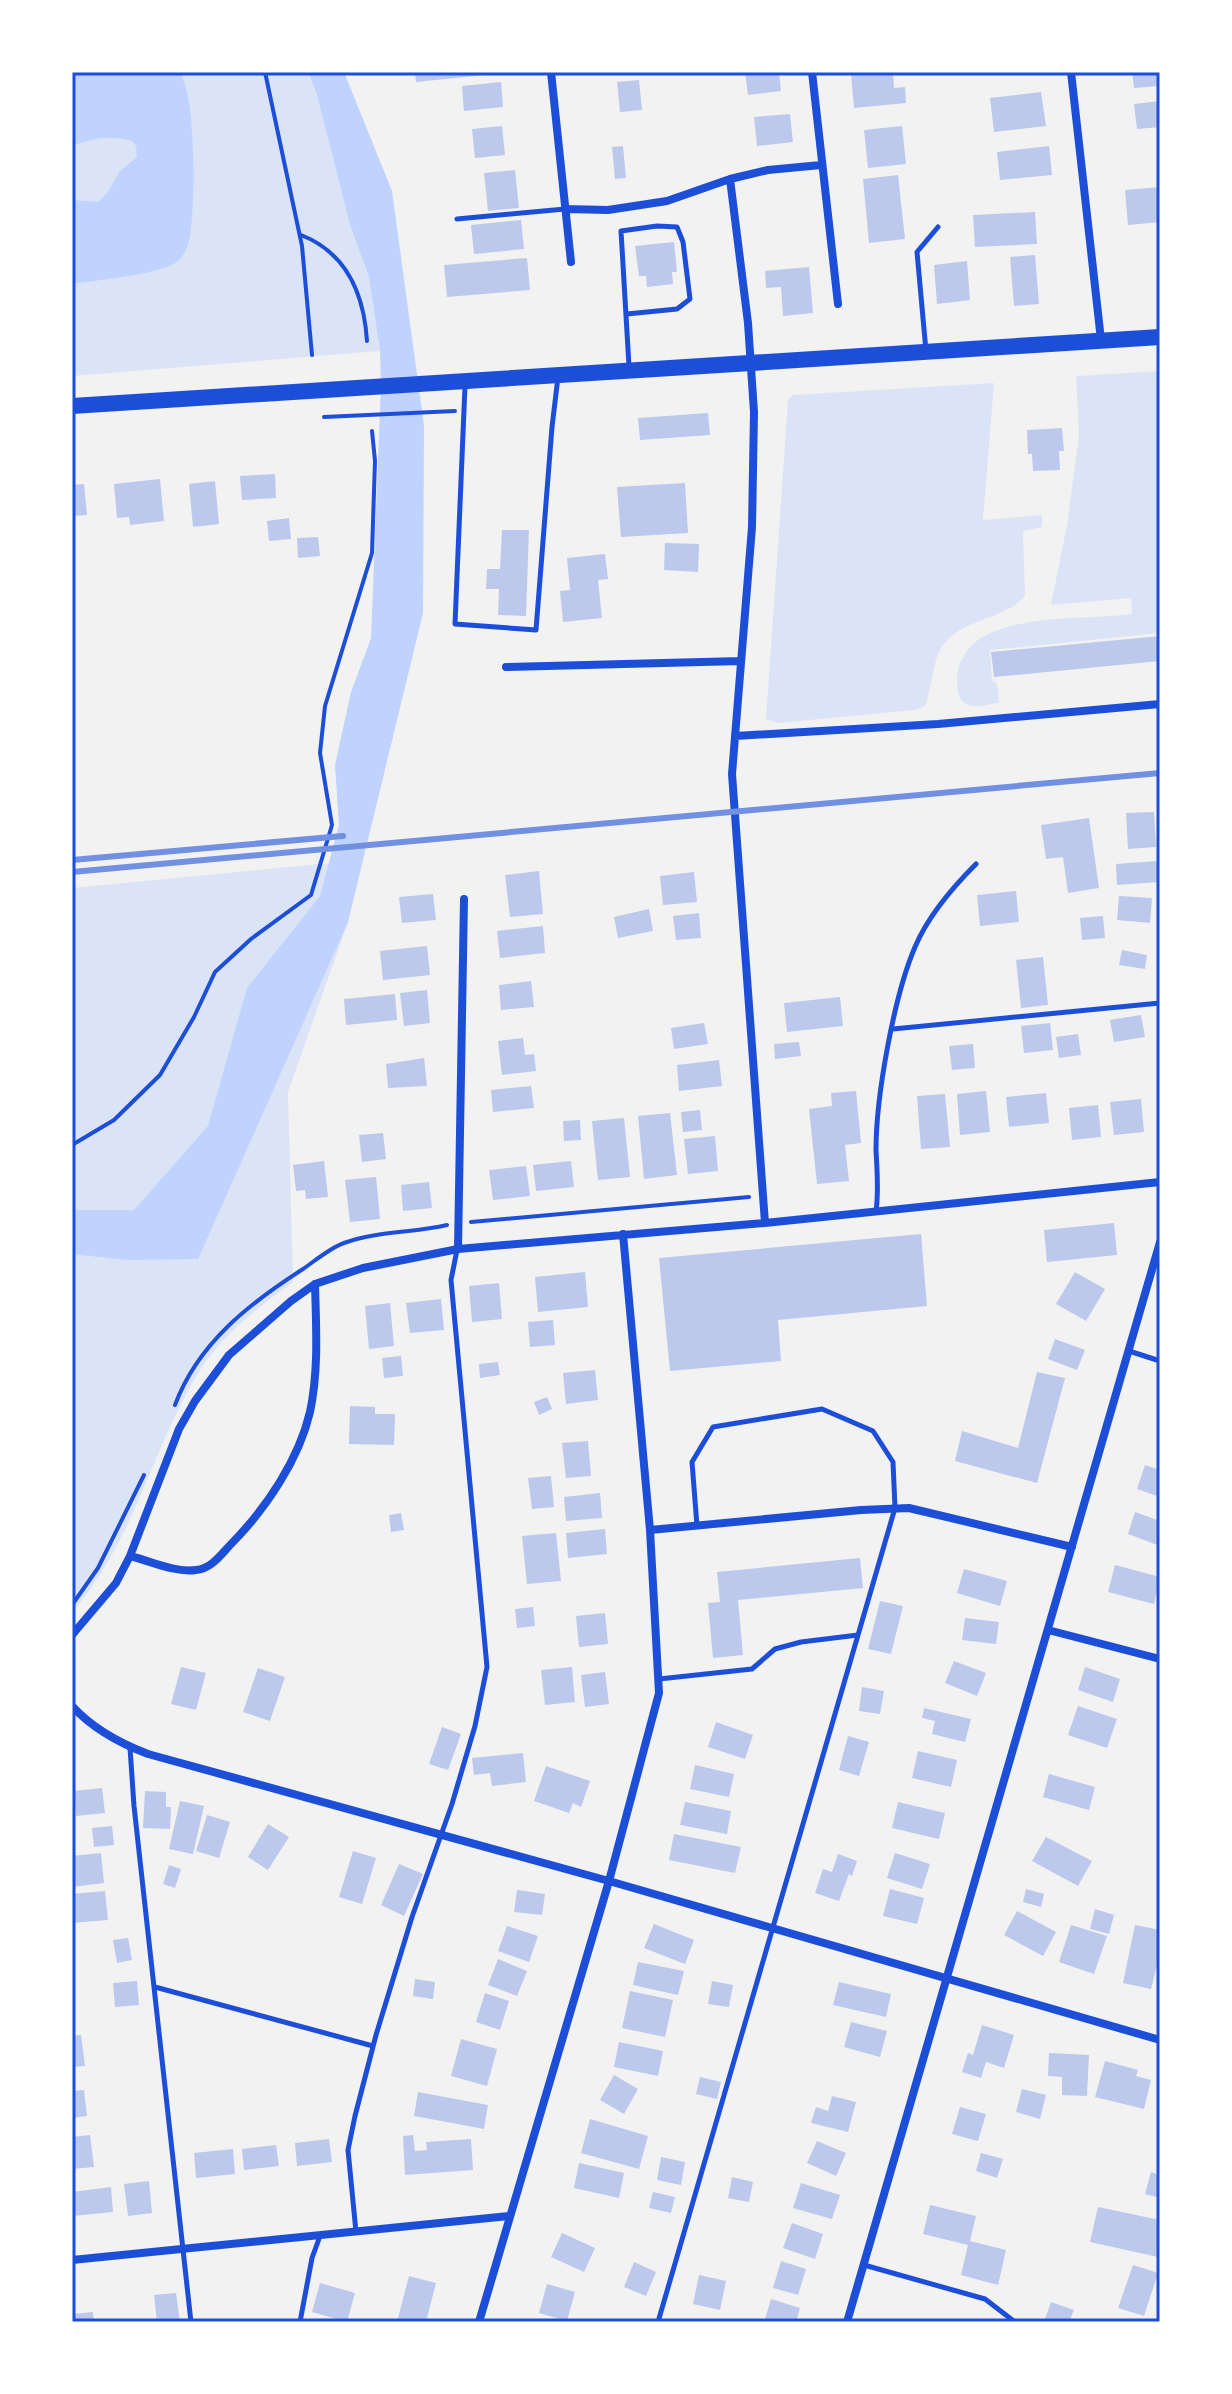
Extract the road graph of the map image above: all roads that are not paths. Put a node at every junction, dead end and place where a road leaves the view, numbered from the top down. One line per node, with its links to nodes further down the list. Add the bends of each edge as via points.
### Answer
1 (551, 72): 6 (street)
2 (812, 72): 4 (street)
3 (1071, 72): 13 (street)
4 (821, 165): 5 (street); 10 (street)
5 (730, 179): 6 (street, via 667,201 608,210); 15 (street)
6 (566, 209): 7 (lane); 9 (street)
7 (457, 219)
8 (938, 227): 14 (lane, via 917,252)
9 (571, 262)
10 (838, 304)
11 (627, 314): 11 (lane, via 621,231 677,227 690,299 677,309); 16 (lane)
12 (1160, 337): 13 (main road)
13 (1101, 341): 14 (main road)
14 (926, 352): 15 (main road)
15 (750, 362): 16 (main road); 20 (street, via 752,527)
16 (629, 370): 17 (main road)
17 (558, 375): 18 (main road); 18 (lane, via 536,630 455,624 464,410)
18 (474, 380): 19 (main road)
19 (72, 406)
20 (741, 661): 21 (street); 23 (street)
21 (506, 667)
22 (1160, 704): 23 (street)
23 (735, 736): 30 (street, via 734,829)
24 (976, 864): 27 (lane, via 956,884 915,946)
25 (464, 899): 33 (street)
26 (1160, 1003): 27 (lane)
27 (893, 1029): 29 (lane, via 881,1093)
28 (1160, 1182): 29 (street)
29 (876, 1211): 30 (street)
30 (765, 1223): 31 (street)
31 (623, 1234): 33 (street); 39 (street)
32 (1160, 1242): 35 (street)
33 (458, 1249): 34 (street, via 363,1268); 49 (lane, via 451,1280 487,1667)
34 (315, 1284): 41 (street, via 229,1355 195,1401); 41 (street, via 310,1411 273,1493 208,1567 183,1570)
35 (1128, 1351): 36 (lane); 40 (street)
36 (1160, 1361)
37 (895, 1508): 38 (street); 38 (lane, via 893,1462 873,1431 822,1409 713,1427 692,1462); 40 (street, via 924,1510); 44 (lane)
38 (697, 1526): 39 (street)
39 (650, 1530): 46 (street)
40 (1072, 1547): 42 (street)
41 (130, 1556): 43 (street, via 102,1603)
42 (1048, 1630): 45 (street); 52 (street)
43 (72, 1635)
44 (858, 1635): 46 (lane, via 775,1649 752,1669); 51 (lane)
45 (1160, 1659)
46 (659, 1679): 50 (street)
47 (72, 1706): 48 (street)
48 (130, 1748): 49 (street); 53 (lane)
49 (442, 1835): 50 (street); 55 (lane)
50 (609, 1881): 51 (street); 56 (street)
51 (773, 1928): 52 (street); 65 (lane)
52 (947, 1978): 54 (street); 61 (street)
53 (155, 1987): 55 (lane); 59 (lane)
54 (1160, 2040)
55 (373, 2046): 57 (lane, via 348,2150)
56 (509, 2216): 57 (street); 64 (street)
57 (356, 2232): 58 (street)
58 (321, 2235): 59 (street); 63 (lane)
59 (184, 2249): 60 (street); 62 (lane)
60 (72, 2260)
61 (864, 2265): 66 (street); 67 (lane, via 985,2299)
62 (191, 2322)
63 (300, 2322)
64 (479, 2322)
65 (658, 2322)
66 (847, 2322)
67 (1015, 2322)

